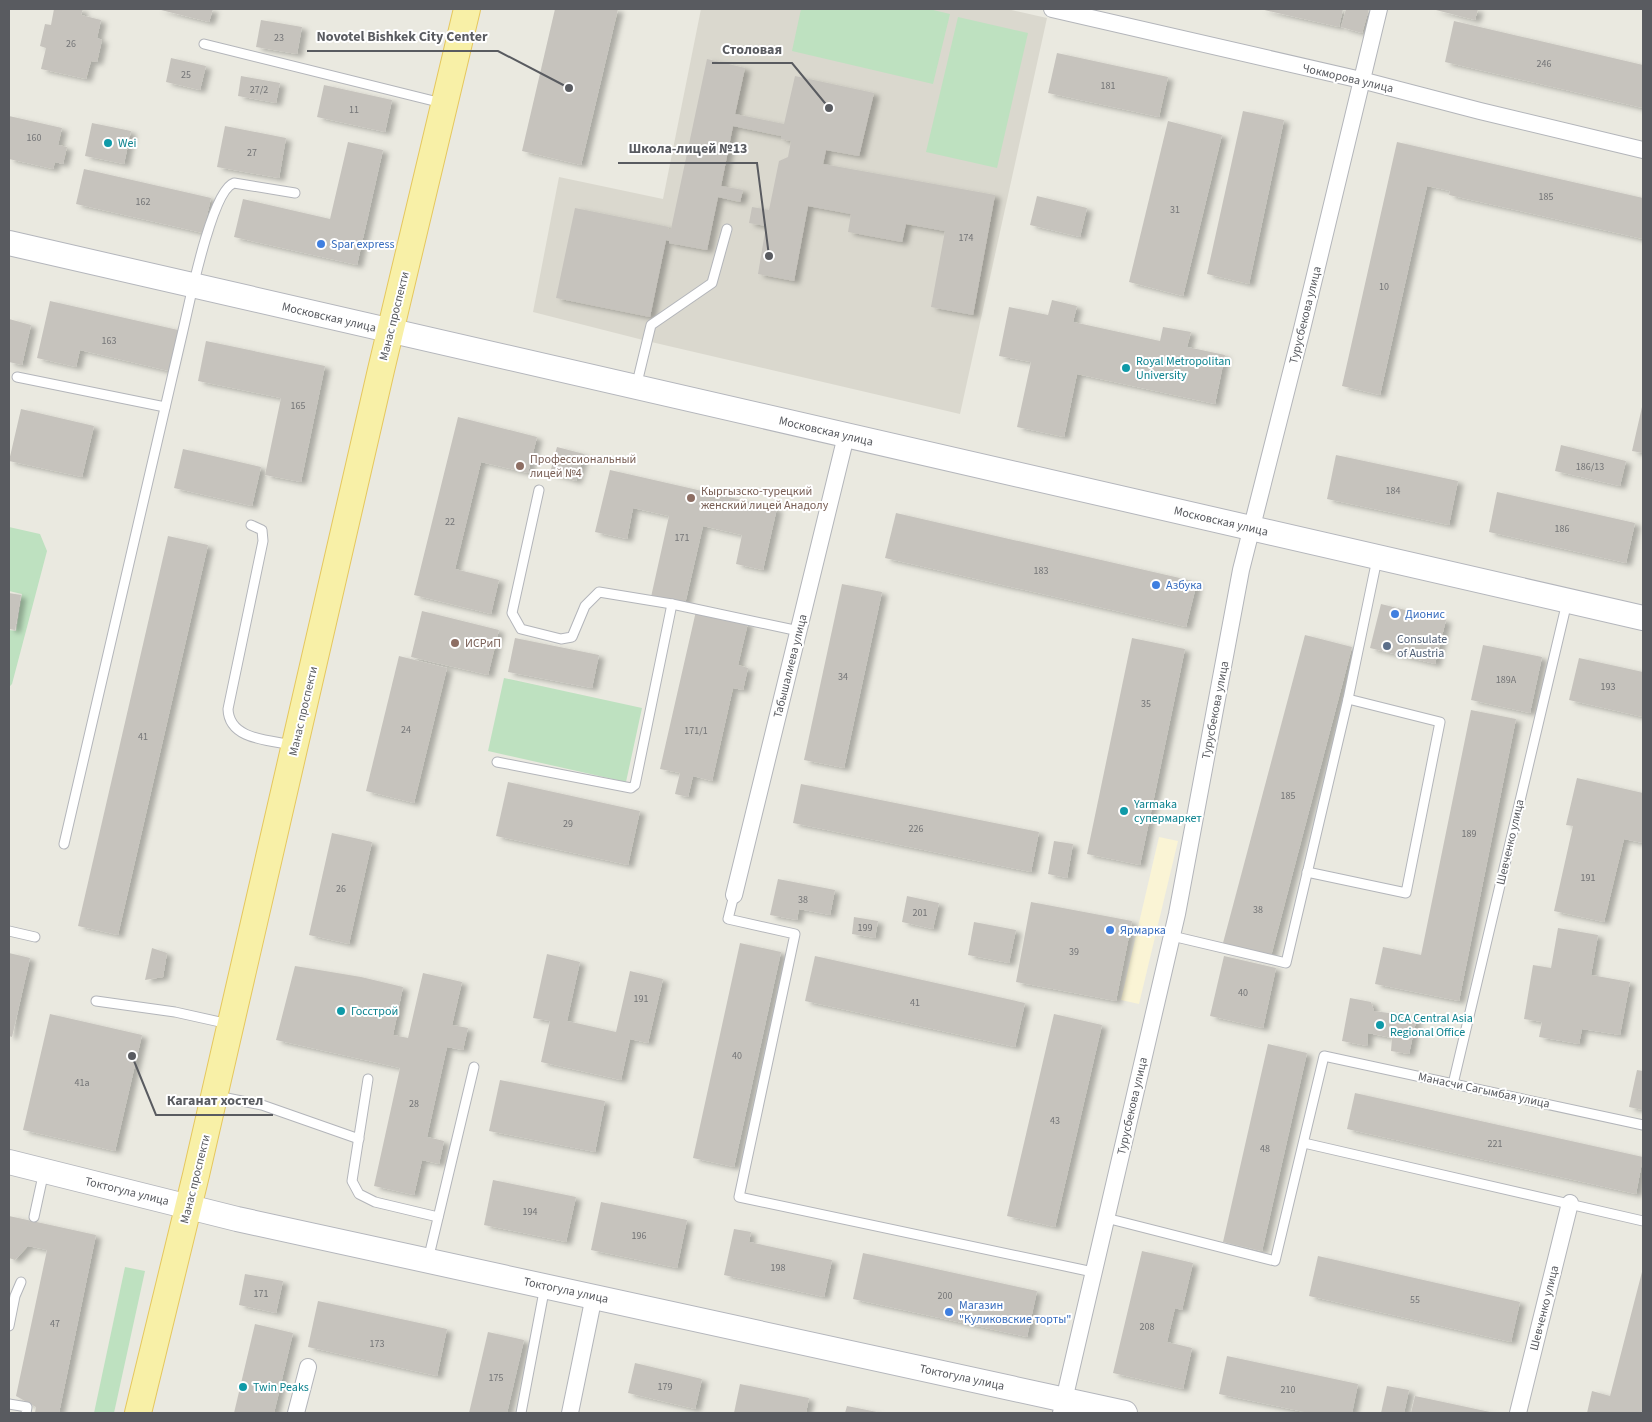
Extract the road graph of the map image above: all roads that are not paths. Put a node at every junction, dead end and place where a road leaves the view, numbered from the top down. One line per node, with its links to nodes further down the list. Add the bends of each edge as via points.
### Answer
1 (468, 9): 6 (main road, Манас проспекти)
2 (1052, 9): 5 (street, Чокморова улица)
3 (1379, 9): 5 (street, Турусбекова улица)
4 (204, 44): 6 (lane)
5 (1361, 80): 7 (street, Чокморова улица); 19 (street, Турусбекова улица)
6 (445, 104): 12 (main road, Манас проспекти)
7 (1643, 150)
8 (295, 193): 11 (lane, via 234,182 228,184 221,194 204,244)
9 (727, 229): 14 (lane, via 712,284 651,325)
10 (9, 243): 11 (main road, Московская улица)
11 (194, 286): 12 (main road, Московская улица); 15 (lane)
12 (391, 331): 14 (main road, Московская улица); 26 (main road, Манас проспекти)
13 (17, 377): 15 (lane)
14 (636, 387): 16 (main road, Московская улица)
15 (165, 407): 28 (lane)
16 (846, 436): 19 (main road, Московская улица); 24 (street, Табышалиева улица)
17 (539, 490): 22 (lane, via 512,613 521,629 561,639 572,637 585,606 599,592)
18 (251, 525): 26 (lane, via 262,530 263,541 228,718 245,735)
19 (1252, 528): 20 (main road, Московская улица); 32 (street, Турусбекова улица, via 1241,570)
20 (1377, 557): 21 (main road, Московская улица); 25 (lane)
21 (1568, 601): 23 (main road, Московская улица); 38 (lane, Шевченко улица)
22 (672, 604): 24 (lane); 27 (lane, via 635,785 631,788)
23 (1643, 618)
24 (799, 631): 30 (street, Табышалиева улица)
25 (1348, 699): 29 (lane); 29 (lane, via 1440,722 1406,893)
26 (296, 746): 35 (main road, Манас проспекти)
27 (497, 762)
28 (64, 844)
29 (1307, 872): 32 (lane, via 1286,963)
30 (734, 895): 52 (lane, via 728,919 795,934 740,1197)
31 (9, 932): 33 (lane)
32 (1172, 936): 49 (street, Турусбекова улица)
33 (35, 937)
34 (96, 1001): 35 (lane)
35 (231, 1024): 39 (main road, Манас проспекти)
36 (474, 1067): 48 (lane)
37 (368, 1080): 41 (lane)
38 (1452, 1084): 40 (lane, Манасчи Сагымбая улица); 42 (lane, Манасчи Сагымбая улица, via 1324,1056)
39 (215, 1095): 41 (lane, via 262,1105); 46 (main road, Манас проспекти)
40 (1643, 1125)
41 (359, 1139): 48 (lane, via 352,1180 359,1194 374,1202)
42 (1304, 1142): 45 (lane); 49 (lane, via 1275,1261)
43 (9, 1162): 44 (main road, Токтогула улица)
44 (44, 1170): 46 (main road, Токтогула улица); 47 (lane)
45 (1570, 1203): 50 (lane); 67 (street, Шевченко улица)
46 (188, 1207): 51 (main road, Токтогула улица); 62 (main road, Манас проспекти)
47 (34, 1217)
48 (438, 1217): 51 (lane)
49 (1106, 1218): 52 (street, Турусбекова улица)
50 (1643, 1221)
51 (428, 1260): 54 (main road, Токтогула улица)
52 (1093, 1272): 60 (street, Турусбекова улица)
53 (21, 1282): 55 (lane)
54 (545, 1286): 56 (main road, Токтогула улица); 64 (lane)
55 (12, 1295): 57 (lane)
56 (594, 1296): 60 (main road, Токтогула улица); 65 (street)
57 (9, 1326)
58 (308, 1367): 63 (street)
59 (9, 1404): 61 (lane, via 27,1407)
60 (1062, 1406): 66 (main road, Токтогула улица)
61 (26, 1413)
62 (138, 1413)
63 (296, 1413)
64 (521, 1413)
65 (570, 1413)
66 (1125, 1413)
67 (1518, 1413)

